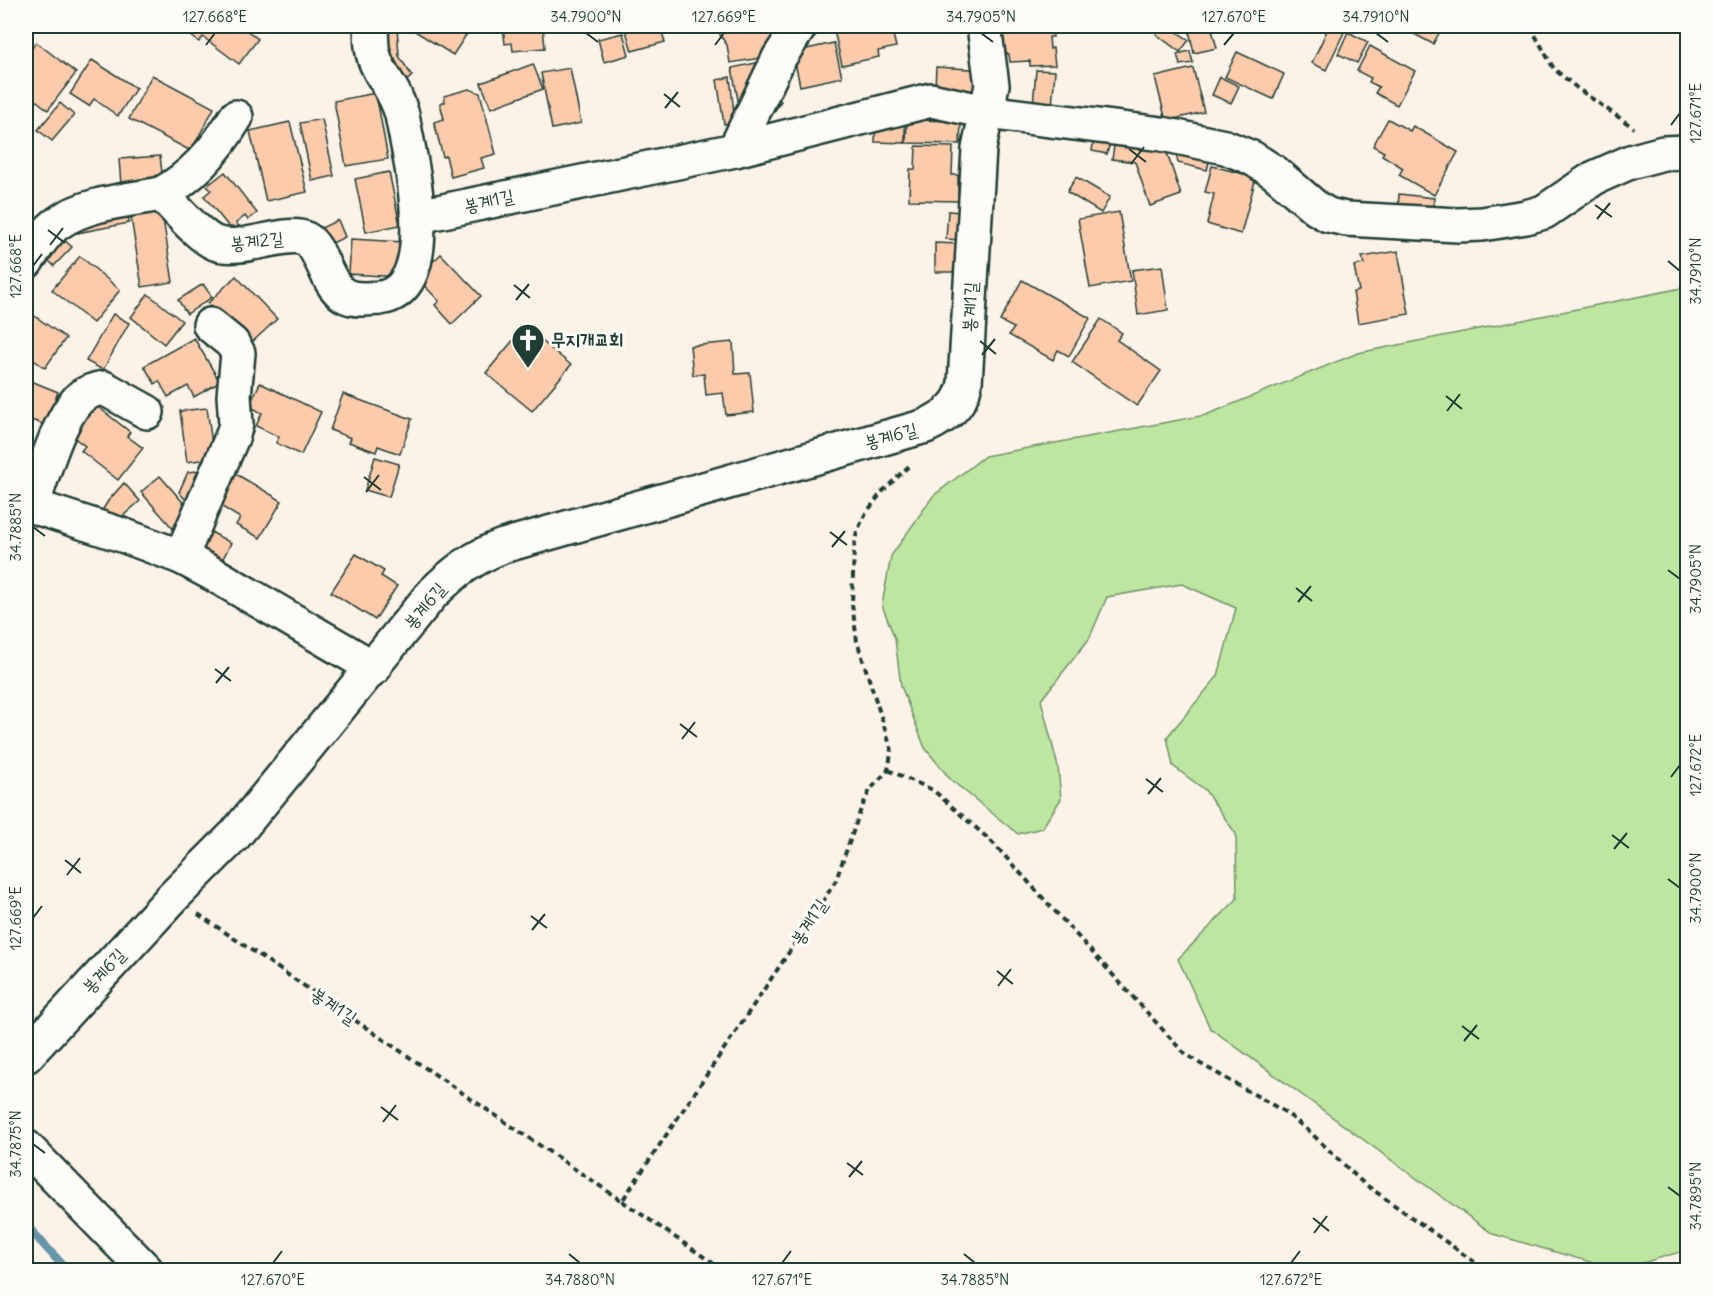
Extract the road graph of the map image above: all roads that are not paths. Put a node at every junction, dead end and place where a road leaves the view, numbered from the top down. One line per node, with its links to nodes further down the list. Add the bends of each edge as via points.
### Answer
1 (372, 26): 9 (street, 봉계2길, via 373,55 399,101)
2 (800, 26): 6 (street, via 778,58)
3 (984, 26): 4 (street, 봉계1길, via 992,72)
4 (986, 112): 6 (street, 봉계1길, via 931,100); 7 (street, via 1162,134 1225,147 1274,172 1316,208 1346,219 1458,225 1526,217 1544,212 1594,178 1630,162); 12 (street, 봉계1길, via 979,149)
5 (236, 117): 8 (street, via 205,160)
6 (735, 150): 9 (street, 봉계1길)
7 (1674, 153)
8 (161, 194): 9 (street, 봉계2길, via 214,243 234,246 292,237 306,239 334,286 357,300 386,297 402,286 414,260); 10 (street, via 69,216 57,224)
9 (419, 216)
10 (26, 262)
11 (210, 325): 15 (street, via 238,353 236,424)
12 (966, 383): 16 (street, 봉계6길, via 955,408 926,426 484,553 445,581)
13 (147, 412): 14 (street, via 110,389 82,396 63,424)
14 (29, 505): 15 (street)
15 (181, 557): 16 (street)
16 (374, 668): 17 (street, 봉계6길, via 235,835)
17 (26, 1056)
18 (26, 1147): 19 (street)
19 (146, 1270)

